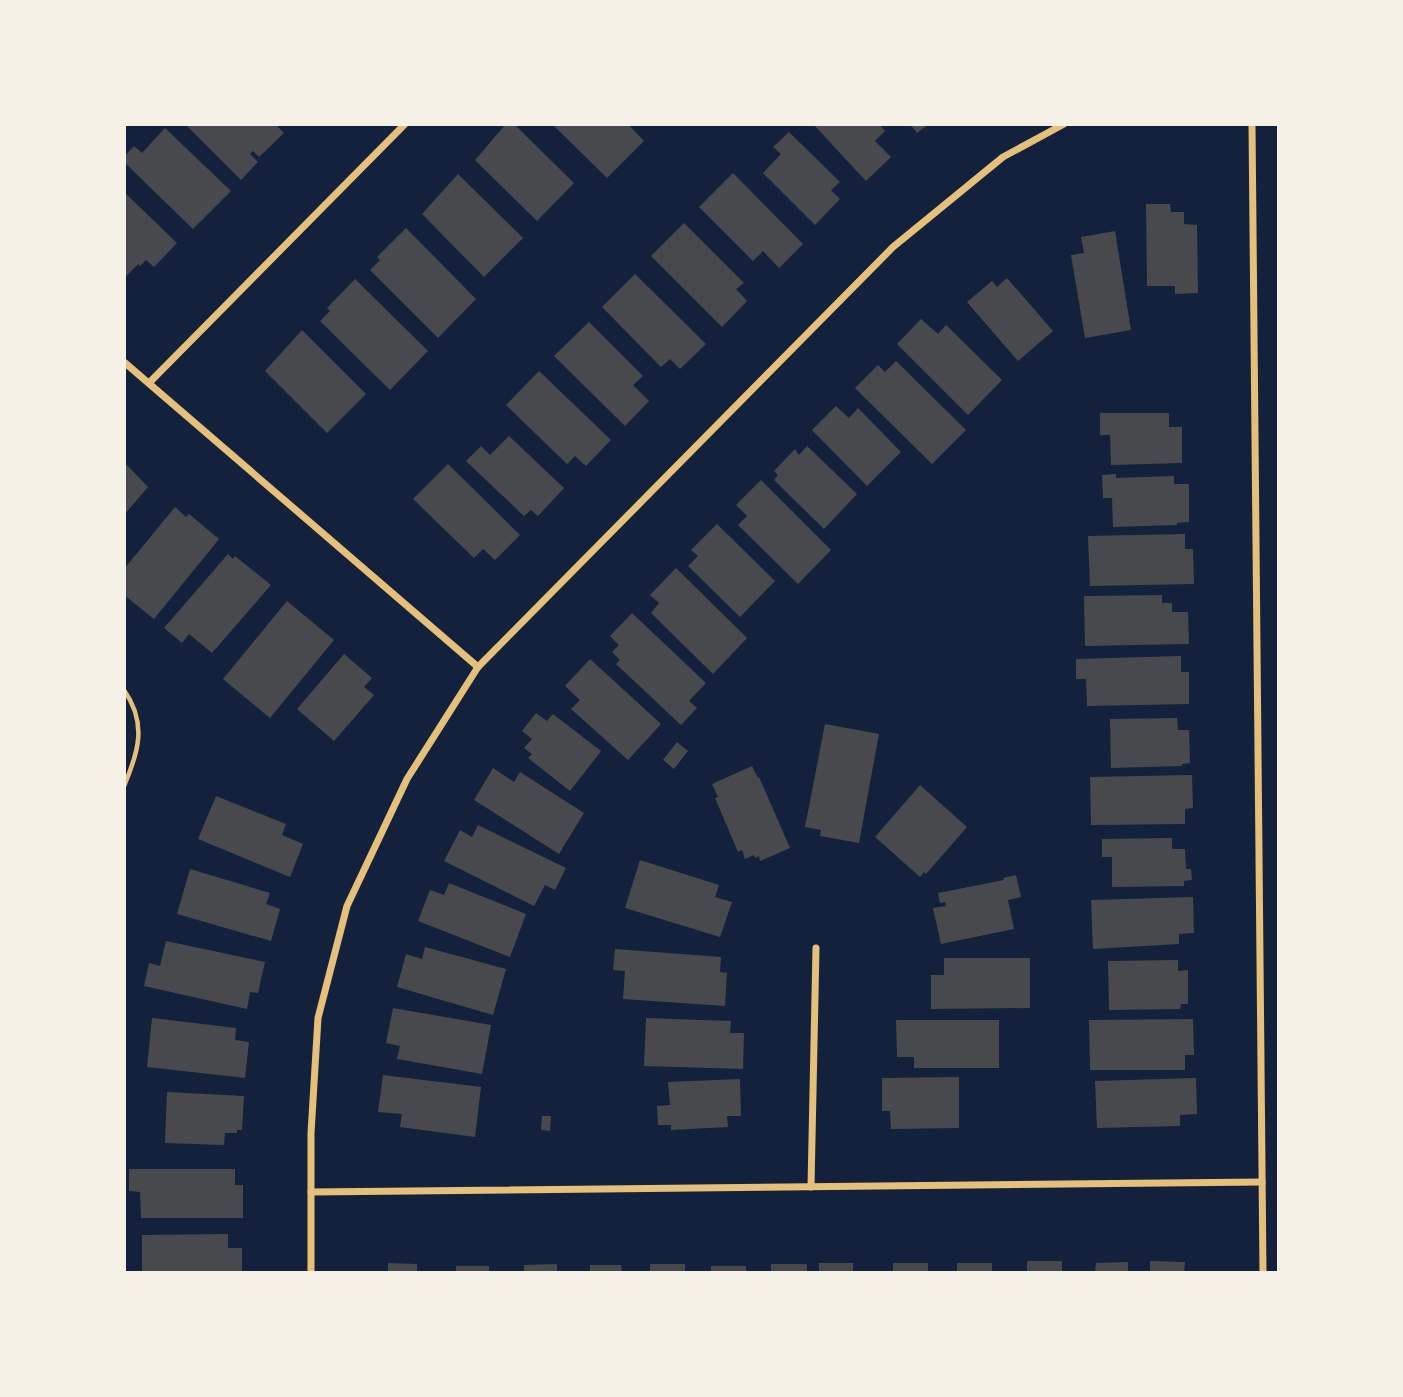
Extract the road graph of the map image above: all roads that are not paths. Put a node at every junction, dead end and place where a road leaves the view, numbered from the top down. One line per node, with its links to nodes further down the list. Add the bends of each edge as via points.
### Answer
1 (405, 124): 5 (street)
2 (1064, 124): 6 (street, via 1003,157 893,247)
3 (1252, 124): 8 (street)
4 (124, 362): 5 (street)
5 (149, 383): 6 (street)
6 (478, 667): 10 (street, via 407,779 347,905 318,1018)
7 (816, 948): 9 (street)
8 (1262, 1182): 9 (street); 12 (street)
9 (811, 1187): 10 (street)
10 (311, 1192): 11 (street)
11 (311, 1273)
12 (1263, 1273)

